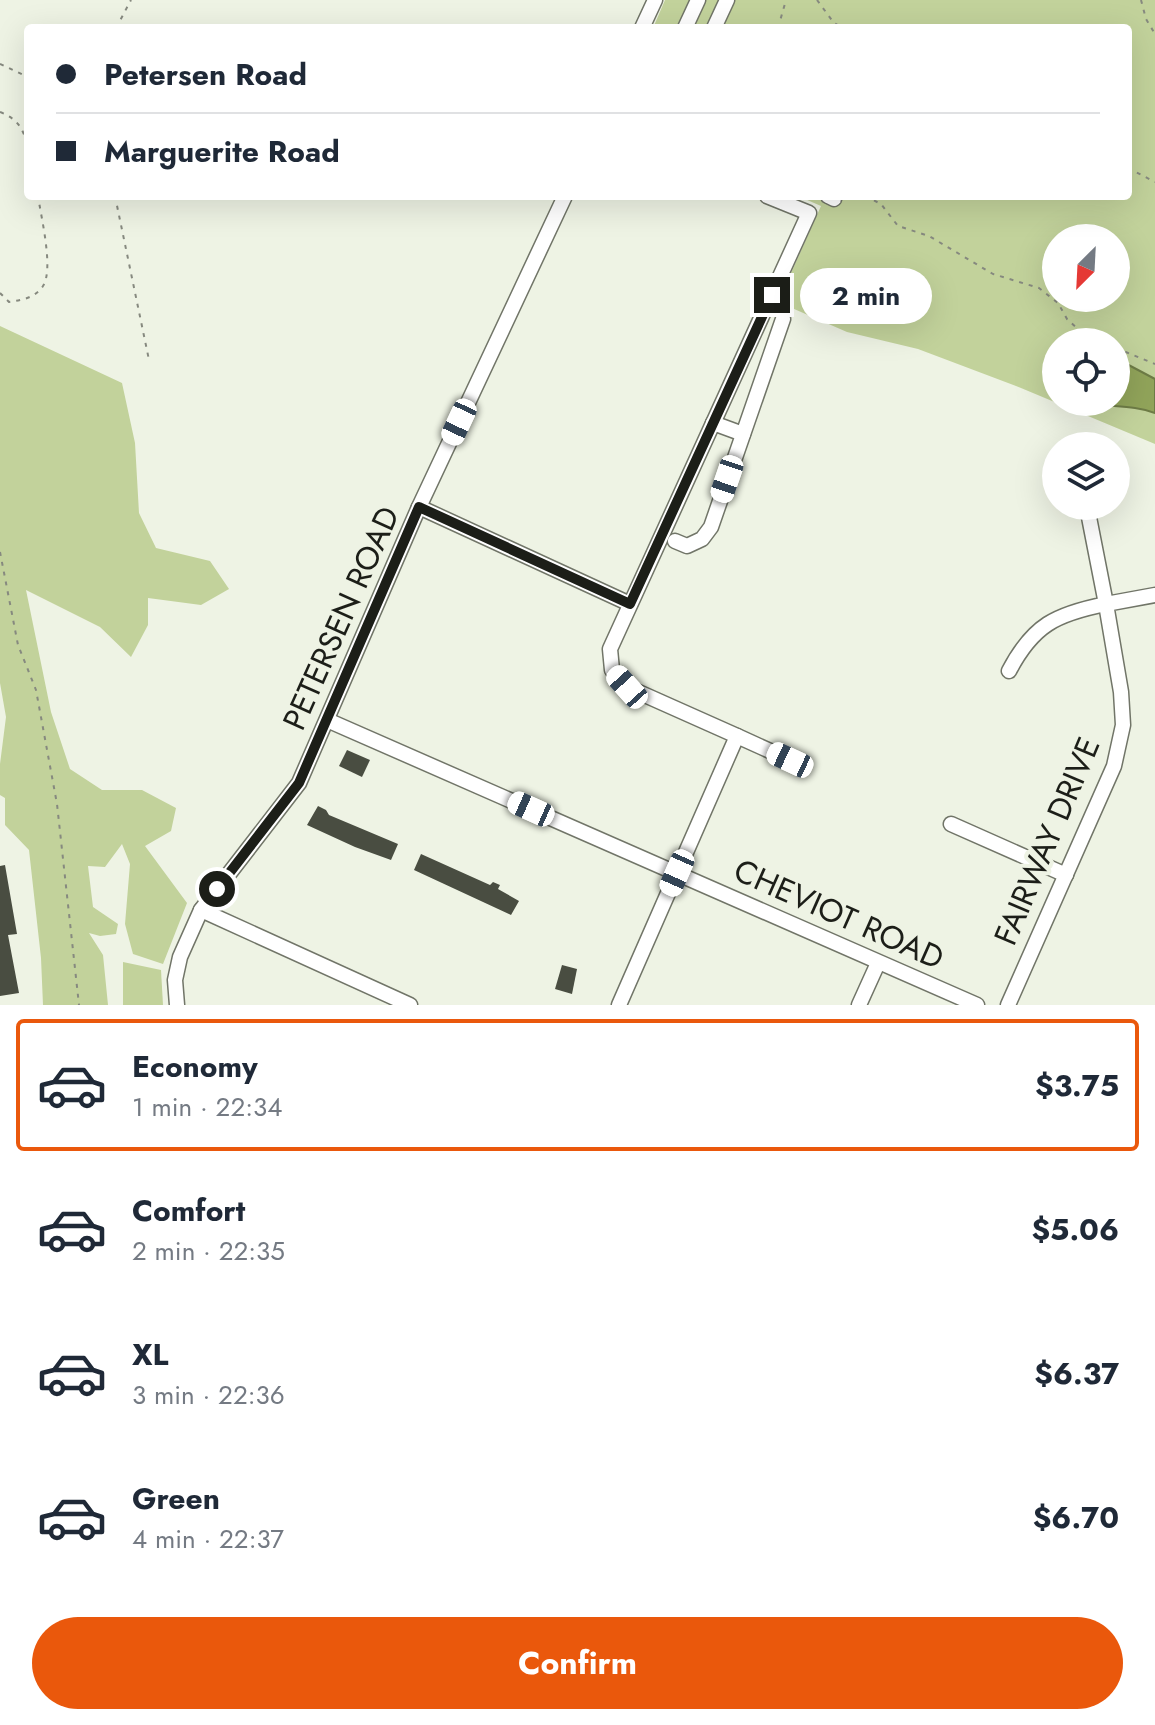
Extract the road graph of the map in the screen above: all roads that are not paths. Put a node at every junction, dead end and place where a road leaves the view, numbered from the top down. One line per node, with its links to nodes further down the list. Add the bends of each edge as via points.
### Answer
1 (698, 0): 5 (street)
2 (727, 0): 6 (street)
3 (653, 1): 4 (street)
4 (644, 24)
5 (687, 24)
6 (716, 24)
7 (563, 200): 12 (street, PETERSEN ROAD)
8 (777, 200): 10 (street, via 809,213)
9 (783, 319): 11 (street)
10 (713, 423): 11 (street); 16 (street)
11 (743, 434): 14 (street, via 711,527 687,546)
12 (419, 507): 16 (street); 19 (street, PETERSEN ROAD)
13 (1090, 520): 17 (street, FAIRWAY DRIVE)
14 (675, 541)
15 (1155, 595): 17 (street)
16 (630, 604): 20 (street, via 610,649 612,670 627,687)
17 (1106, 604): 18 (street, via 1073,610 1041,628 1022,646); 24 (street, FAIRWAY DRIVE, via 1123,725 1114,766)
18 (1009, 671)
19 (327, 720): 23 (street, CHEVIOT ROAD); 25 (street, PETERSEN ROAD, via 299,783)
20 (737, 736): 21 (street); 23 (street)
21 (790, 760)
22 (951, 824): 24 (street)
23 (677, 873): 26 (street, CHEVIOT ROAD); 29 (street)
24 (1066, 875): 32 (street, FAIRWAY DRIVE)
25 (201, 910): 27 (street, PETERSEN ROAD, via 180,957); 28 (street)
26 (878, 963): 30 (street); 31 (street, CHEVIOT ROAD)
27 (177, 1005)
28 (410, 1005)
29 (619, 1005)
30 (859, 1005)
31 (977, 1005)
32 (1008, 1005)

